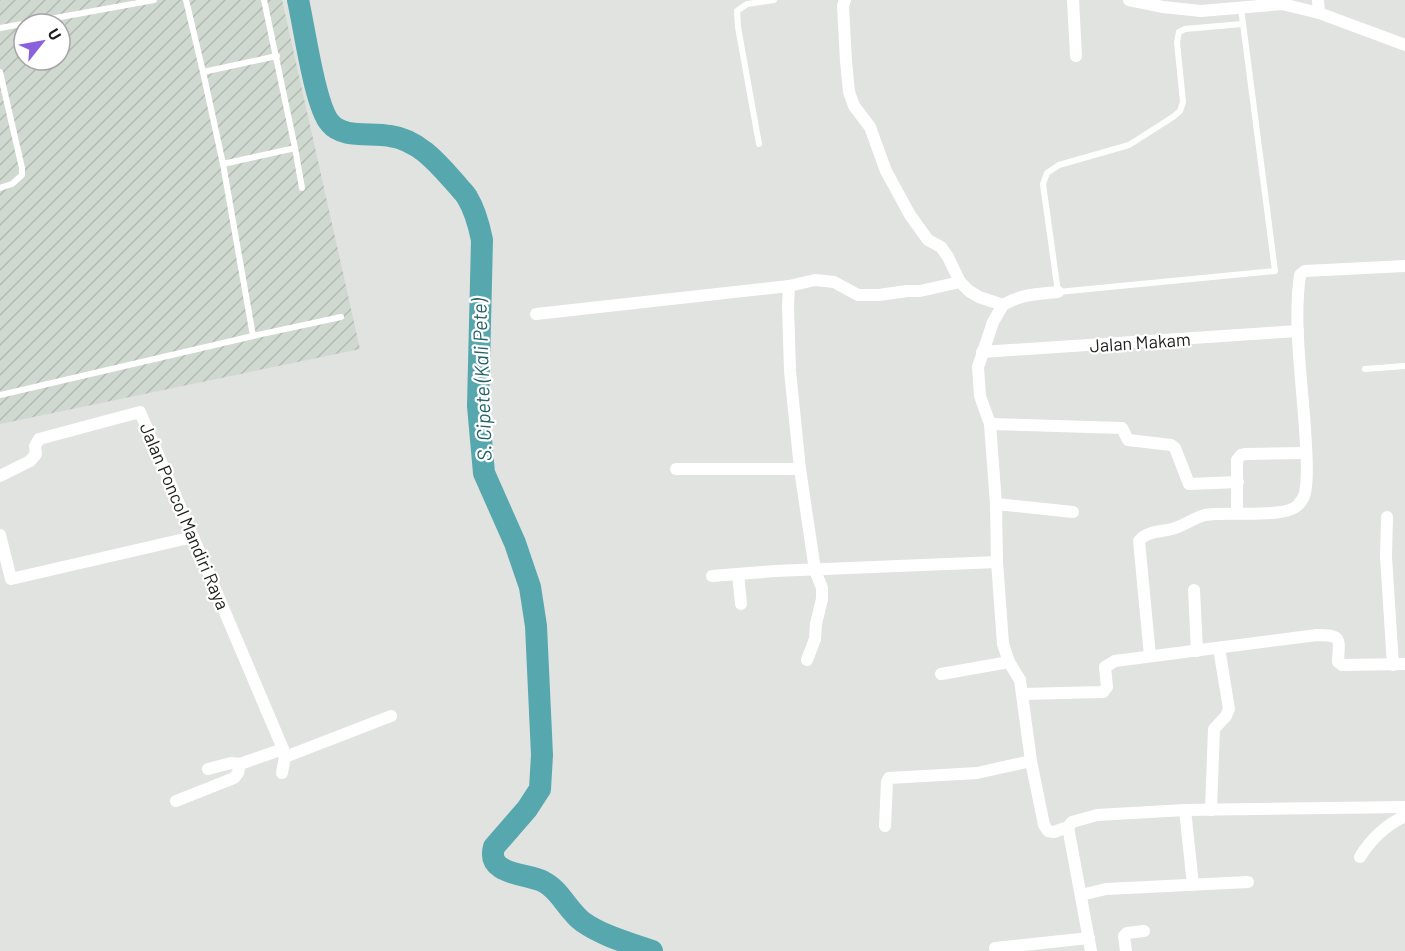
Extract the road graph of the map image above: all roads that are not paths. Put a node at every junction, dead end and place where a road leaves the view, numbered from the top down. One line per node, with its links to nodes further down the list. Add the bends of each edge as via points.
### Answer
1 (154, 0): 14 (lane)
2 (186, 0): 19 (lane)
3 (264, 0): 16 (lane)
4 (774, 0): 20 (lane, via 747,4 737,10)
5 (845, 0): 26 (street, via 846,61 854,106 870,127 886,171 910,215 928,240 941,247)
6 (1073, 0): 17 (street)
7 (1129, 0): 8 (street)
8 (1163, 3): 11 (street)
9 (1318, 6): 10 (street); 15 (street)
10 (1241, 8): 11 (street); 12 (lane)
11 (1201, 11): 13 (lane)
12 (1242, 24): 13 (lane); 28 (lane, via 1275,271)
13 (1201, 27): 28 (lane, via 1179,32 1183,102 1180,111 1129,145 1059,165 1047,173 1043,184)
14 (0, 28)
15 (1405, 45)
16 (277, 56): 19 (lane); 21 (lane)
17 (1076, 56)
18 (0, 72): 23 (lane, via 22,175)
19 (203, 72): 22 (lane)
20 (759, 144)
21 (294, 148): 22 (lane); 24 (lane)
22 (223, 164): 33 (lane)
23 (0, 188)
24 (302, 188)
25 (1405, 266): 32 (street, via 1303,272)
26 (960, 282): 27 (street, via 879,295 858,295 834,282 815,280); 29 (street, via 979,297)
27 (789, 286): 30 (street); 41 (street, via 790,371)
28 (1058, 292): 29 (street, via 1026,294)
29 (1003, 305): 34 (street)
30 (536, 314)
31 (341, 317): 33 (lane)
32 (1298, 331): 34 (street, Jalan Makam); 39 (street)
33 (253, 336): 37 (lane)
34 (982, 352): 38 (street, via 978,367 980,396)
35 (1405, 366): 36 (lane)
36 (1365, 369)
37 (0, 395)
38 (990, 424): 43 (street, via 1122,428 1128,440 1175,448 1189,484); 44 (street)
39 (1306, 453): 43 (street, via 1241,455 1237,460); 46 (street, via 1305,493 1297,507 1284,513)
40 (676, 469): 41 (street)
41 (800, 469): 51 (street)
42 (0, 476): 49 (street, Jalan Poncol Mandiri Raya, via 30,461 39,440 140,412)
43 (1238, 482): 46 (street)
44 (996, 504): 45 (street); 50 (street)
45 (1074, 512)
46 (1237, 512): 59 (street, via 1194,518 1182,527 1148,534 1139,541)
47 (1387, 517): 62 (street, via 1386,557)
48 (0, 534): 54 (street)
49 (193, 537): 54 (street); 66 (street, Jalan Poncol Mandiri Raya)
50 (997, 562): 51 (street); 61 (street, via 1003,644)
51 (815, 570): 52 (street); 60 (street, via 822,599)
52 (738, 574): 53 (street); 56 (street)
53 (712, 576)
54 (5, 581)
55 (1194, 590): 58 (street)
56 (741, 604)
57 (1219, 648): 58 (street); 62 (street, via 1333,635 1338,641 1338,662 1342,666); 74 (street, via 1229,709 1214,729)
58 (1197, 651): 59 (street)
59 (1150, 657): 64 (street, via 1110,663 1105,667 1107,687 1103,692)
60 (807, 660)
61 (1009, 662): 63 (street); 64 (street, via 1020,680)
62 (1399, 665)
63 (941, 674)
64 (1022, 694): 67 (street)
65 (391, 716): 66 (street)
66 (284, 753): 68 (street); 70 (street)
67 (1031, 761): 76 (street, via 978,773 890,778); 77 (street, via 1044,825 1054,832)
68 (240, 764): 69 (street); 71 (street, via 234,778)
69 (208, 769)
70 (282, 773)
71 (176, 801)
72 (1405, 807): 74 (street)
73 (1185, 810): 74 (street); 77 (street, via 1097,815 1072,822); 80 (street)
74 (1211, 810)
75 (1405, 816): 78 (street, via 1390,823)
76 (885, 826)
77 (1068, 827): 81 (street)
78 (1360, 857)
79 (1248, 882): 80 (street)
80 (1192, 885): 81 (street, via 1106,889)
81 (1081, 895): 83 (street)
82 (1144, 930): 85 (street, via 1124,936)
83 (1090, 945): 84 (street)
84 (995, 948)
85 (1126, 951)

